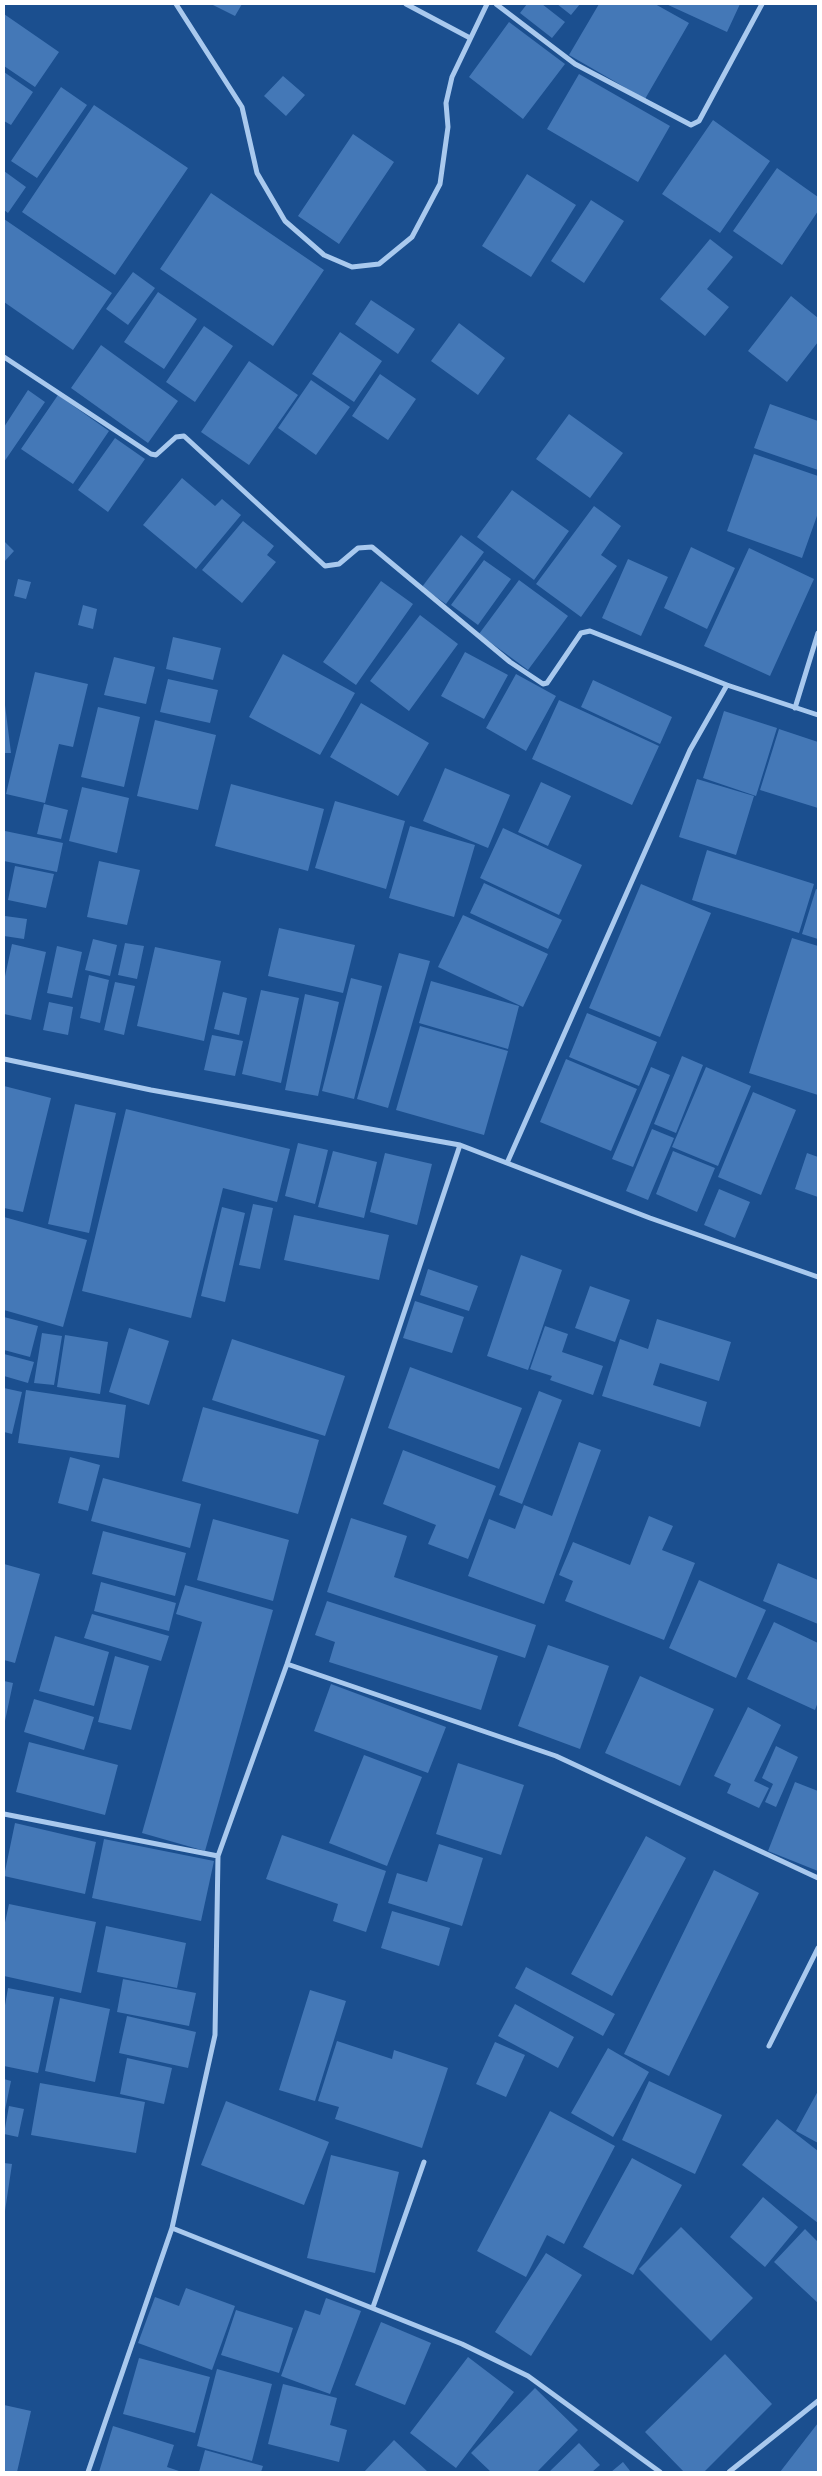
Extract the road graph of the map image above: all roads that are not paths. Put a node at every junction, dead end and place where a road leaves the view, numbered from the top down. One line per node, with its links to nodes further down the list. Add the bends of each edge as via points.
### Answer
1 (176, 4): 6 (street, via 242,107 257,173 286,221 324,255 352,267 379,264 412,237 440,184 448,127 446,103 452,77)
2 (406, 4): 6 (street)
3 (487, 4): 6 (street)
4 (496, 4): 5 (street, via 576,64 691,125 699,121)
5 (762, 4)
6 (470, 38)
7 (4, 357): 9 (street, via 151,454 156,455 176,437 184,436 325,566 339,564 358,548 372,546 510,662 543,684 547,683 581,633 590,631)
8 (818, 633): 10 (street)
9 (727, 685): 10 (street); 14 (street, via 690,750)
10 (795, 708): 11 (street)
11 (818, 715)
12 (4, 1059): 13 (street, via 151,1090)
13 (460, 1145): 14 (street); 16 (street)
14 (507, 1162): 15 (street, via 650,1218)
15 (818, 1277)
16 (287, 1664): 18 (street); 19 (street, via 556,1756)
17 (4, 1814): 18 (street)
18 (218, 1856): 23 (street, via 215,2035)
19 (818, 1878)
20 (818, 1948): 21 (street)
21 (769, 2046)
22 (424, 2162): 24 (street)
23 (172, 2228): 24 (street); 26 (street)
24 (373, 2307): 27 (street, via 528,2376)
25 (818, 2401): 28 (street)
26 (88, 2472)
27 (660, 2472)
28 (729, 2472)

